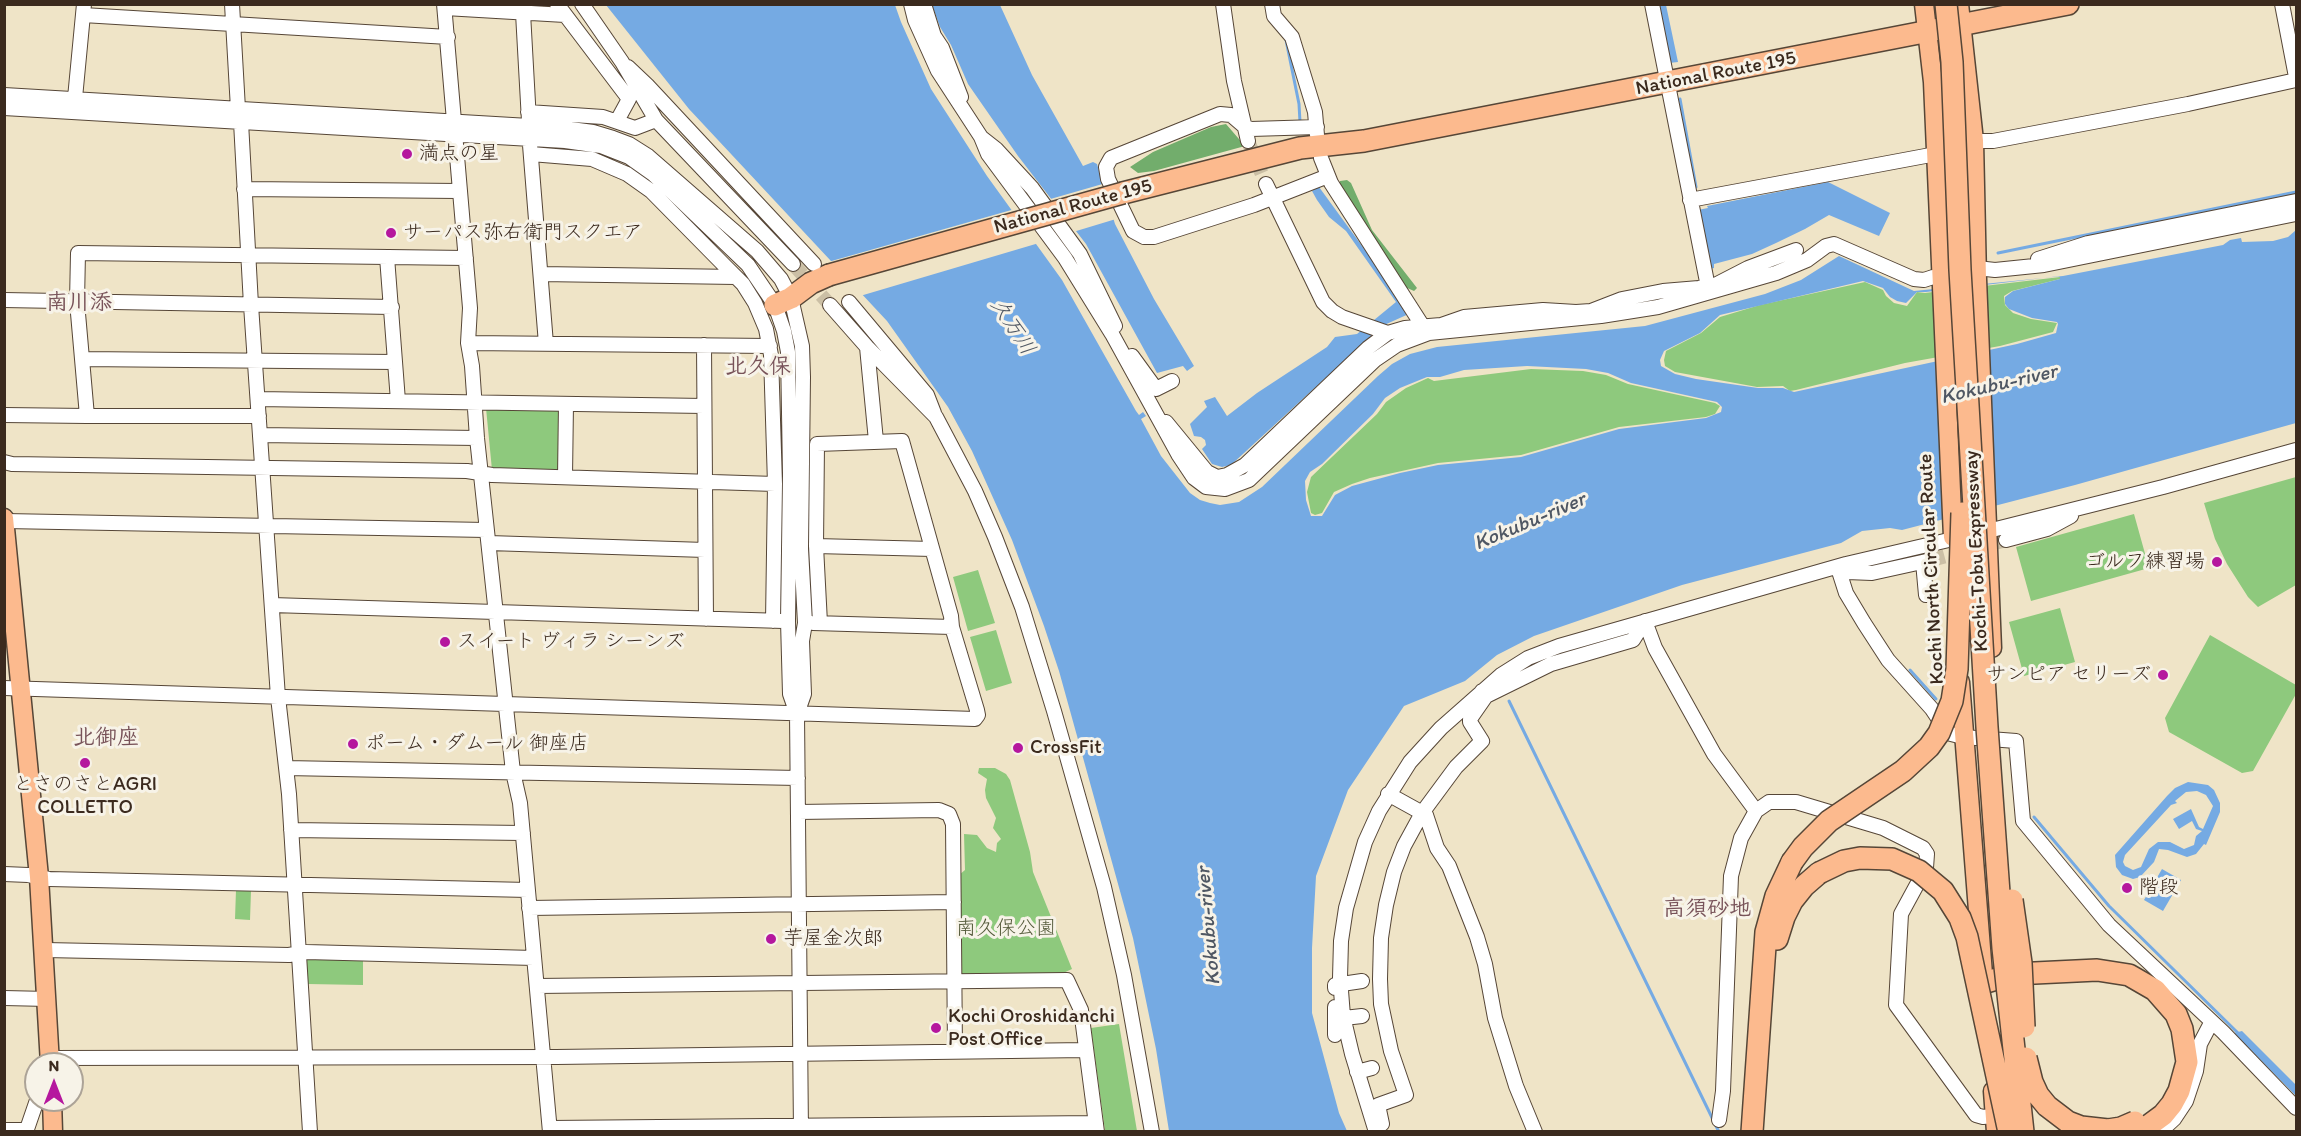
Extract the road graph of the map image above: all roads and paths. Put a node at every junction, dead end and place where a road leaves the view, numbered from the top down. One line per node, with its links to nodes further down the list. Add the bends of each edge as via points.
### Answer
1 (232, 4): 17 (street)
2 (582, 4): 20 (street)
3 (910, 4): 27 (street, via 938,71)
4 (924, 4): 27 (street)
5 (1223, 4): 30 (street)
6 (1272, 4): 35 (street, via 1274,16 1292,38 1315,112)
7 (1652, 4): 22 (street)
8 (1924, 4): 18 (main road, Kochi North Circular Route)
9 (1946, 4): 51 (highway, Kochi-Tobu Expressway, bridge, via 1952,62)
10 (2068, 4): 16 (highway, National Route 195)
11 (2282, 4): 21 (street)
12 (445, 6): 15 (street); 19 (street)
13 (83, 10): 17 (street); 24 (street)
14 (561, 10): 15 (street); 29 (street, via 629,99)
15 (523, 13): 32 (street)
16 (1961, 15): 18 (highway, National Route 195); 34 (main road, Kochi North Circular Route)
17 (233, 24): 19 (street); 26 (street)
18 (1928, 32): 22 (highway, National Route 195); 36 (main road, Kochi North Circular Route)
19 (448, 38): 31 (street)
20 (621, 62): 28 (street); 53 (street, via 647,85)
21 (2296, 78): 34 (street, via 2188,104 1993,141)
22 (1668, 84): 35 (highway, National Route 195); 41 (street)
23 (4, 94): 24 (street)
24 (75, 99): 26 (street)
25 (4, 108): 26 (street)
26 (239, 115): 31 (street); 38 (street)
27 (967, 115): 63 (street, via 987,154 1065,258)
28 (656, 120): 29 (street, via 635,128); 48 (street)
29 (617, 121): 32 (street, via 603,117)
30 (1245, 127): 33 (street); 35 (street); 40 (street, via 1231,115 1220,114 1111,158 1106,167 1108,179 1133,231 1144,237 1154,237)
31 (453, 128): 32 (street); 39 (street)
32 (530, 133): 50 (street); 52 (street, via 627,174 651,191); 56 (street, via 601,146 642,165)
33 (1248, 141)
34 (1974, 141): 51 (main road, Kochi North Circular Route)
35 (1321, 152): 40 (street); 53 (highway, National Route 195, bridge, via 1300,148); 60 (street)
36 (1936, 154): 41 (street); 51 (main road, Kochi North Circular Route, via 1938,219)
37 (1266, 184): 40 (street)
38 (244, 189): 39 (street); 45 (street)
39 (459, 192): 47 (street)
40 (1274, 196): 62 (street, via 1323,302 1342,317)
41 (1690, 200): 54 (street)
42 (2296, 201): 49 (street, via 2088,243)
43 (2296, 214): 49 (street)
44 (1796, 250): 54 (street)
45 (248, 255): 46 (street); 57 (street, via 78,253); 58 (street)
46 (387, 257): 47 (street); 59 (street)
47 (466, 258): 64 (street)
48 (793, 264)
49 (2022, 267): 51 (street)
50 (541, 274): 52 (street); 65 (street)
51 (1956, 275): 54 (street, via 1914,279 1834,244 1794,266); 96 (main road, Kochi North Circular Route); 98 (main road, Kochi North Circular Route); 119 (highway, Kochi-Tobu Expressway, bridge); 180 (highway, bridge, via 1963,422 1952,701 1939,733 1917,759 1828,821 1792,862 1776,896 1766,932)
52 (736, 277): 67 (street, via 759,311)
53 (832, 287): 56 (highway, National Route 195, via 812,283); 68 (street); 82 (street, via 927,395)
54 (1708, 289): 61 (street, via 1632,297 1581,315)
55 (4, 300): 57 (street)
56 (783, 301): 109 (street, via 790,474); 111 (street, via 799,331 803,365 801,549)
57 (77, 302): 58 (street); 69 (street)
58 (251, 305): 59 (street); 70 (street)
59 (392, 307): 71 (street)
60 (1422, 325): 61 (street); 62 (street)
61 (1437, 329): 81 (street, via 1385,352 1257,473 1232,488 1206,487 1194,478)
62 (1385, 332): 81 (street, via 1250,462 1232,474 1217,477 1207,472)
63 (1114, 333): 72 (street, via 1156,389); 81 (street)
64 (468, 343): 65 (street); 75 (street)
65 (546, 344): 66 (street)
66 (704, 345): 67 (street); 77 (street)
67 (770, 346): 92 (street)
68 (867, 347): 82 (street); 85 (street)
69 (82, 359): 70 (street); 79 (street)
70 (255, 361): 71 (street); 73 (street)
71 (395, 362): 74 (street)
72 (1172, 381)
73 (258, 399): 74 (street); 80 (street)
74 (398, 401): 75 (street)
75 (475, 402): 76 (street); 84 (street)
76 (566, 404): 77 (street); 90 (street)
77 (704, 405): 91 (street)
78 (4, 415): 79 (street)
79 (87, 416): 80 (street)
80 (259, 416): 83 (street)
81 (1157, 416)
82 (936, 417): 176 (street, via 995,537 1054,711 1104,887)
83 (260, 435): 84 (street); 88 (street)
84 (477, 438): 89 (street)
85 (876, 441): 100 (street, via 817,444); 101 (street, via 902,441)
86 (2296, 450): 93 (street)
87 (4, 462): 88 (street)
88 (262, 468): 89 (street); 95 (street)
89 (482, 473): 90 (street); 97 (street)
90 (565, 477): 91 (street)
91 (705, 481): 92 (street); 102 (street)
92 (775, 484): 108 (street)
93 (2087, 507): 96 (street); 99 (street, via 2047,529)
94 (5, 519): 95 (street); 114 (main road)
95 (267, 525): 97 (street); 105 (street)
96 (1988, 529): 119 (main road, Kochi North Circular Route)
97 (487, 536): 102 (street); 106 (street)
98 (1953, 536): 103 (street); 120 (main road, Kochi North Circular Route)
99 (2006, 540)
100 (816, 546): 101 (street); 112 (street)
101 (932, 549): 113 (street)
102 (705, 550): 107 (street)
103 (1838, 568): 104 (street, via 1872,573 1927,561); 110 (street); 120 (street, via 1846,593 1888,660 1946,730)
104 (1926, 595)
105 (272, 605): 106 (street); 116 (street)
106 (497, 612): 107 (street); 117 (street)
107 (706, 618): 108 (street)
108 (773, 621): 109 (street)
109 (788, 621): 118 (street, via 790,694)
110 (1645, 621): 115 (street, via 1528,658 1501,675); 125 (street, via 1655,648 1714,754)
111 (805, 623): 112 (street); 118 (street, via 804,694)
112 (820, 623): 113 (street)
113 (952, 627): 118 (street, via 977,710 975,719)
114 (13, 688): 116 (street); 131 (main road)
115 (1484, 693): 124 (street, via 1459,710 1426,744); 127 (street, via 1470,719 1482,741 1456,767)
116 (278, 697): 117 (street); 121 (street)
117 (506, 704): 118 (street); 122 (street)
118 (797, 714): 123 (street)
119 (1991, 734): 120 (street); 141 (main road, Kochi North Circular Route); 151 (street, via 2016,741 2023,821 2027,828 2109,925); 166 (highway, Kochi-Tobu Expressway, bridge, via 2003,948); 169 (highway, bridge, via 2032,1082 2047,1106 2075,1125 2094,1130)
120 (1963, 737): 144 (main road, Kochi North Circular Route)
121 (286, 768): 122 (street); 128 (street)
122 (513, 771): 123 (street); 129 (street)
123 (798, 778): 126 (street)
124 (1388, 795): 127 (street); 145 (street, via 1365,842 1351,885 1341,941)
125 (1756, 811): 165 (street, via 1741,838 1731,876 1724,1091); 167 (street, via 1769,802 1796,802 1883,828 1928,854 1926,868 1901,914 1896,1005 1976,1115)
126 (798, 812): 134 (street, via 945,811 953,824); 135 (street)
127 (1422, 813): 178 (street, via 1394,872 1381,938 1381,1004 1406,1095 1378,1105); 179 (street, via 1449,866 1477,937 1495,1018)
128 (291, 830): 129 (street); 132 (street)
129 (523, 833): 133 (street)
130 (4, 874): 131 (street)
131 (39, 877): 132 (street); 137 (main road)
132 (294, 886): 133 (street); 138 (street)
133 (528, 890): 136 (street)
134 (954, 902): 135 (street); 140 (street)
135 (799, 904): 136 (street); 143 (street)
136 (530, 908): 139 (street)
137 (45, 950): 138 (street); 148 (main road)
138 (299, 953): 139 (street); 158 (street)
139 (534, 958): 146 (street)
140 (954, 980): 143 (street); 153 (street, via 1067,980 1081,1010); 154 (street)
141 (2015, 980): 144 (highway); 166 (main road, Kochi North Circular Route); 169 (highway, via 2112,982 2143,993 2155,1003 2171,1027 2175,1042 2174,1073 2169,1089)
142 (1362, 981): 145 (street)
143 (800, 982): 146 (street); 156 (street)
144 (1983, 983): 167 (main road, Kochi North Circular Route)
145 (1341, 984): 150 (street); 152 (street, via 1335,985)
146 (537, 986): 157 (street)
147 (4, 998): 148 (street)
148 (48, 999): 155 (main road)
149 (1362, 1016): 150 (street)
150 (1344, 1018): 161 (street)
151 (2211, 1023): 162 (street); 183 (street, via 2200,1044 2186,1101)
152 (1335, 1035)
153 (1086, 1050): 154 (street); 168 (street)
154 (955, 1051): 156 (street)
155 (50, 1052)
156 (800, 1053): 157 (street); 170 (street)
157 (543, 1056): 158 (street); 172 (street)
158 (306, 1058): 159 (street); 175 (street)
159 (84, 1061)
160 (1372, 1068): 161 (street)
161 (1358, 1072): 177 (street)
162 (2296, 1108)
163 (33, 1112): 173 (street)
164 (52, 1112): 174 (main road)
165 (1719, 1120)
166 (2025, 1122): 167 (street); 182 (main road, Kochi North Circular Route)
167 (2000, 1126): 181 (highway, bridge, via 1967,938 1960,918 1943,891 1919,871 1892,859 1868,858 1844,861 1819,873 1792,901 1778,934)
168 (1097, 1127): 170 (street)
169 (2138, 1127)
170 (801, 1129): 172 (street)
171 (4, 1130): 173 (street)
172 (550, 1130)
173 (26, 1131)
174 (53, 1131)
175 (310, 1131)
176 (1152, 1131)
177 (1376, 1131)
178 (1384, 1131)
179 (1535, 1131)
180 (1752, 1131)
181 (1762, 1131)
182 (2028, 1131)
183 (2160, 1131)

